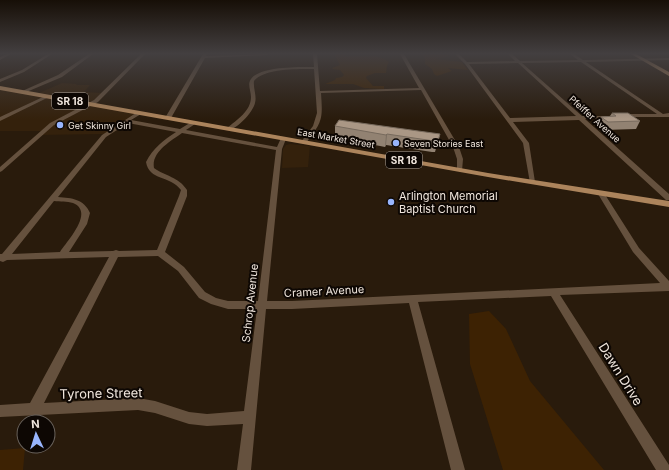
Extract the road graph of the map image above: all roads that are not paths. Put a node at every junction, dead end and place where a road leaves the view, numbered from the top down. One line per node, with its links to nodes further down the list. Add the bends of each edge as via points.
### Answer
1 (12, 76): 11 (street)
2 (60, 76): 14 (street)
3 (121, 76): 17 (street)
4 (193, 76): 21 (street)
5 (261, 76): 28 (street, via 252,81 252,105)
6 (317, 76): 15 (street)
7 (415, 76): 13 (street)
8 (476, 76): 24 (street)
9 (534, 76): 22 (street, Pfeiffer Avenue)
10 (605, 76): 19 (street)
11 (0, 81)
12 (0, 88): 14 (main road, East Market Street / SR 18)
13 (422, 89): 15 (street); 34 (street, via 456,147)
14 (22, 92): 16 (main road, East Market Street / SR 18)
15 (319, 92): 31 (street, via 320,117)
16 (47, 96): 17 (main road, East Market Street / SR 18); 23 (street)
17 (90, 104): 18 (main road, East Market Street / SR 18); 33 (street, via 49,126)
18 (139, 113): 21 (main road, East Market Street / SR 18); 26 (street)
19 (662, 115): 20 (street); 22 (street); 25 (street)
20 (669, 115)
21 (168, 118): 27 (main road, East Market Street / SR 18)
22 (580, 118): 24 (street); 37 (street, Pfeiffer Avenue)
23 (0, 119)
24 (510, 120): 35 (street, via 526,143)
25 (669, 120)
26 (126, 121): 29 (street); 38 (street, via 104,136)
27 (193, 122): 28 (main road, East Market Street / SR 18); 29 (street)
28 (229, 129): 30 (main road, East Market Street / SR 18)
29 (181, 132): 32 (street); 41 (street, via 155,151 149,161 149,166 155,172 176,180 184,190)
30 (283, 139): 31 (main road, East Market Street / SR 18); 32 (street, Schrop Avenue)
31 (304, 142): 34 (main road, East Market Street / SR 18)
32 (278, 149): 47 (street, Schrop Avenue)
33 (0, 170)
34 (460, 170): 35 (main road, East Market Street / SR 18)
35 (532, 182): 36 (main road, East Market Street / SR 18)
36 (602, 194): 39 (main road, East Market Street / SR 18); 44 (street, via 636,250)
37 (669, 198)
38 (52, 199): 42 (street, via 75,201 83,206 86,213 83,224); 43 (street)
39 (669, 204)
40 (116, 253): 41 (street); 42 (street); 48 (street)
41 (160, 253): 47 (street, Cramer Avenue, via 181,269 208,299 228,304)
42 (63, 254): 43 (street)
43 (1, 258)
44 (669, 286): 45 (street, Cramer Avenue)
45 (554, 293): 46 (street, Cramer Avenue); 53 (street, Dawn Drive)
46 (413, 300): 47 (street, Cramer Avenue); 52 (street)
47 (262, 306): 50 (street, Schrop Avenue)
48 (34, 409): 49 (street, Tyrone Street); 50 (street, Tyrone Street, via 138,404 189,418)
49 (0, 410)
50 (248, 418): 51 (street, Schrop Avenue)
51 (244, 470)
52 (458, 470)
53 (664, 470)

